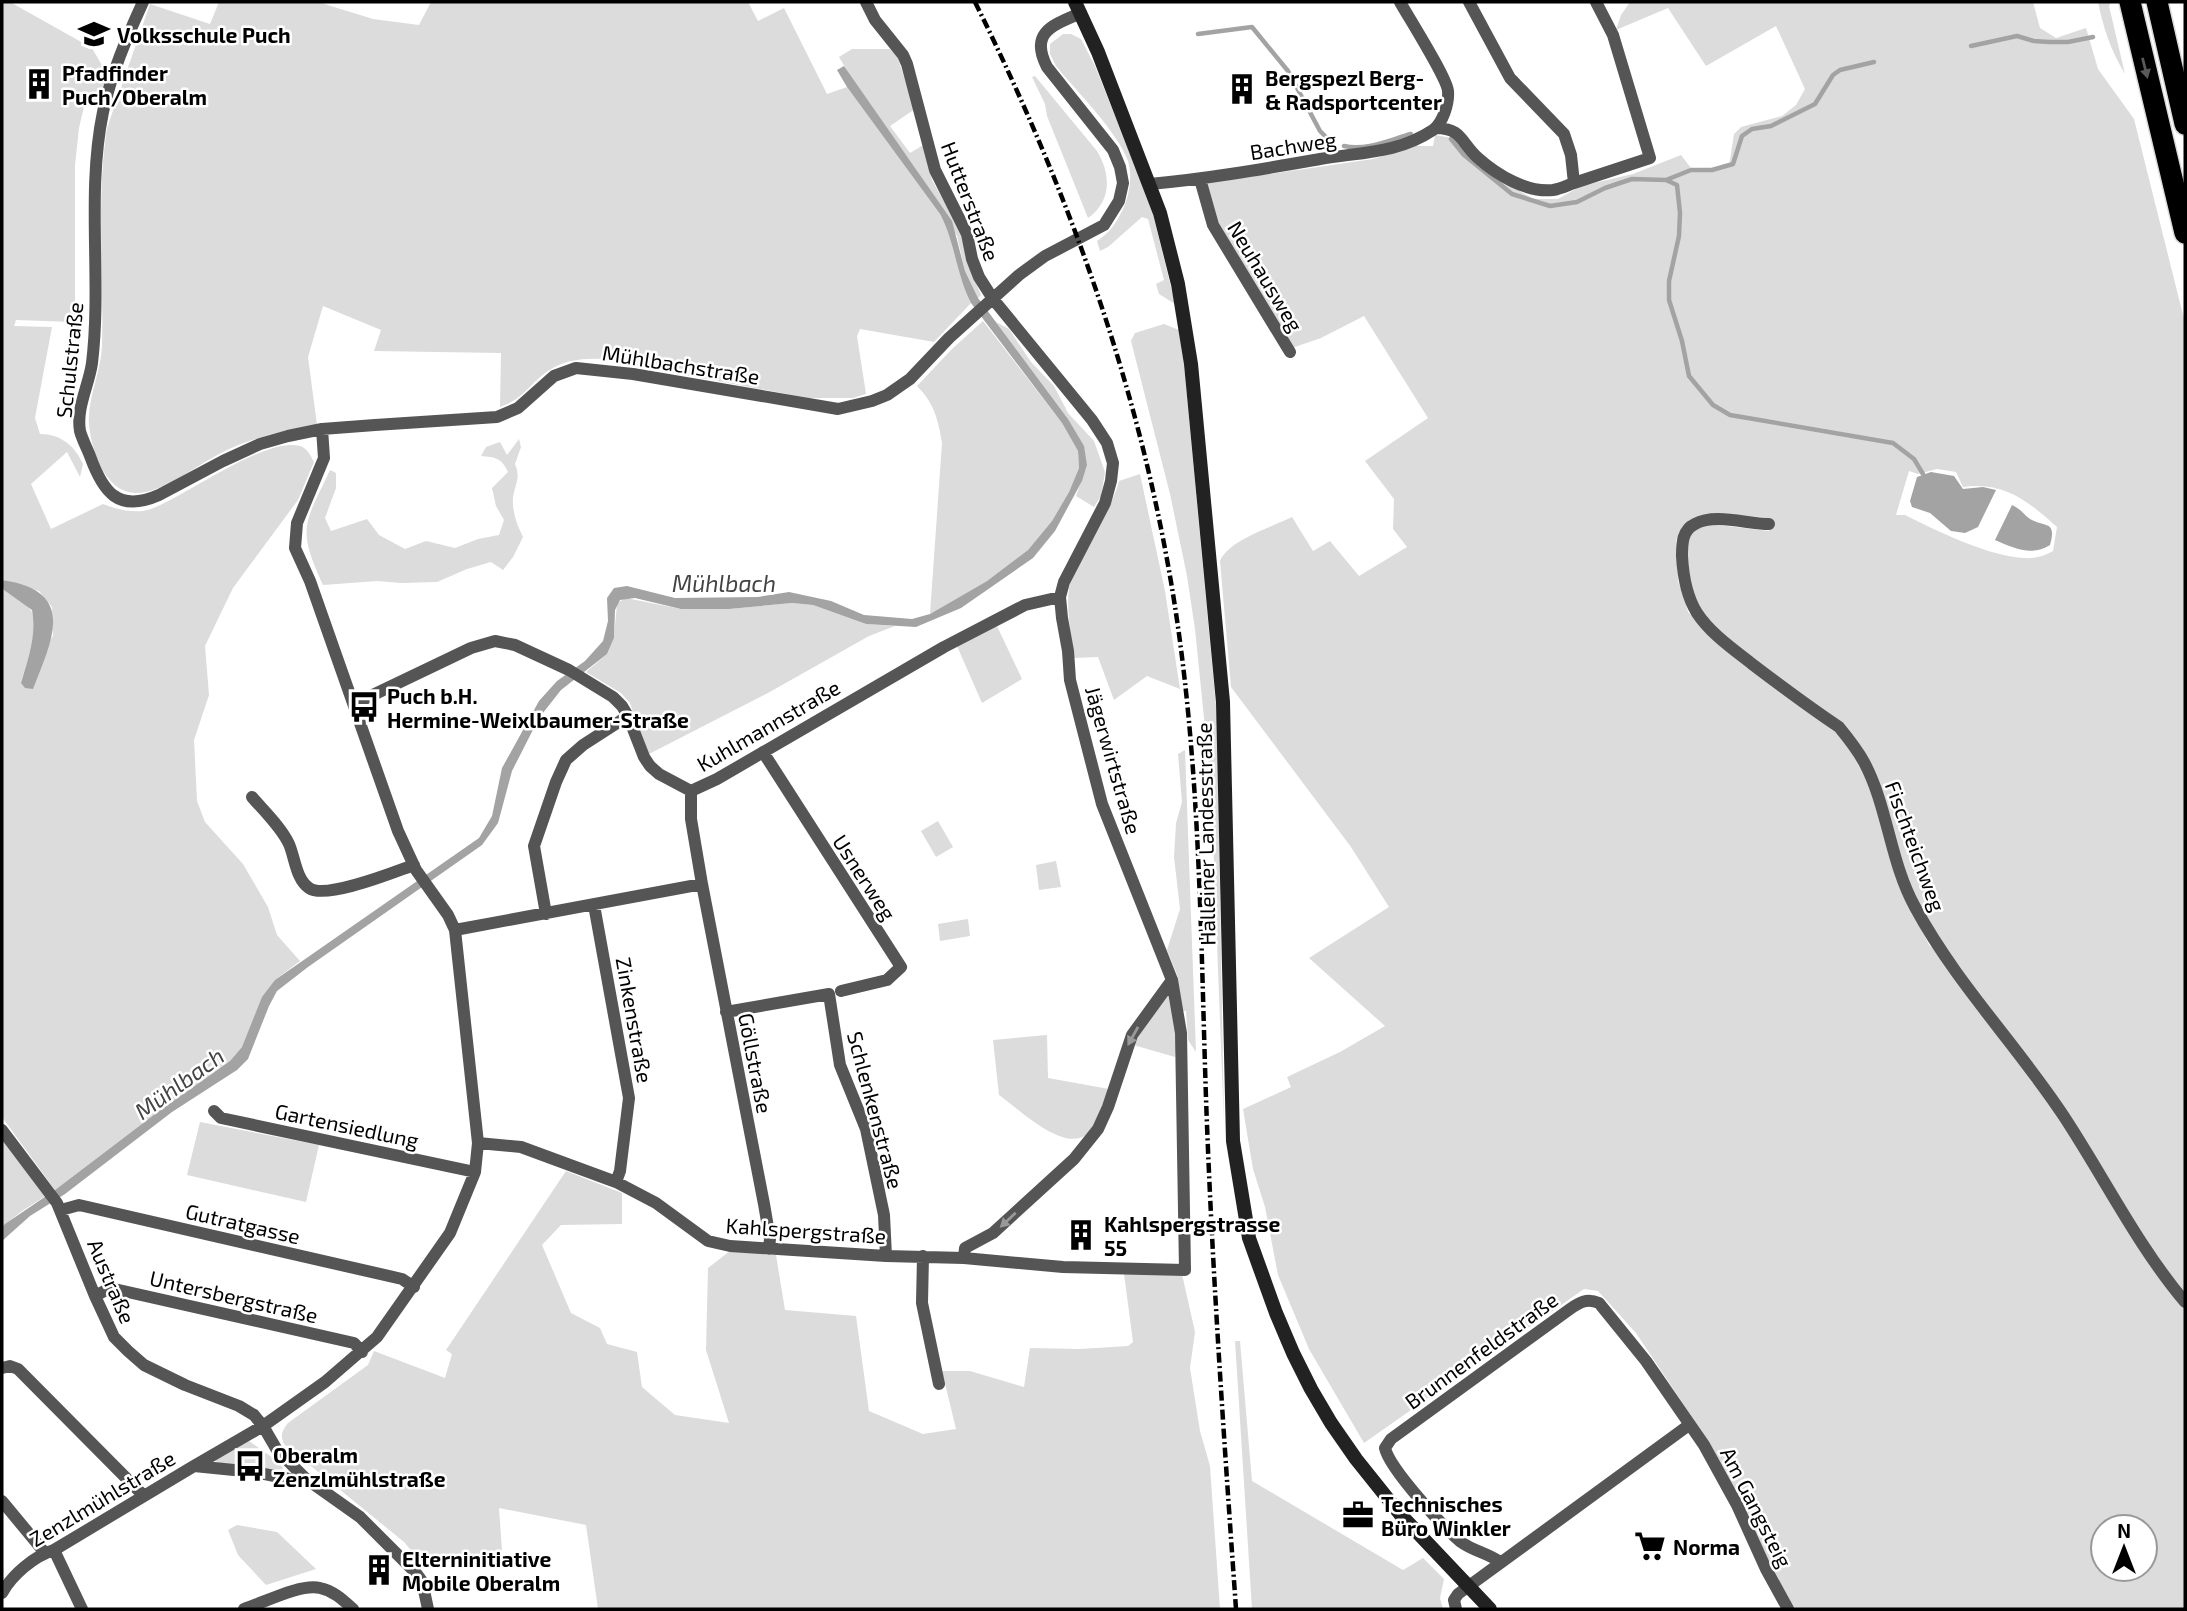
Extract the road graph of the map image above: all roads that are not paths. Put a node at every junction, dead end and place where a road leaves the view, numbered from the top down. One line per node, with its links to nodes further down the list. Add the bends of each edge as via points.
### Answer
1 (144, 2): 17 (street, Schulstraße, via 104,109 97,152 95,333 80,430 99,479 109,494 145,501 260,443)
2 (866, 2): 15 (street, Hutterstraße, via 888,39 904,55 935,170 967,234)
3 (1400, 2): 10 (street, via 1448,90 1446,110)
4 (1469, 2): 12 (street, via 1510,78 1564,134)
5 (1596, 2): 12 (street, via 1613,35 1650,158)
6 (2130, 2): 14 (highway, one-way to 14)
7 (2157, 2): 9 (highway)
8 (1078, 8): 13 (main road, Halleiner Landesstraße); 15 (street, Mühlbachstraße, via 1048,29 1041,39 1041,56 1113,150 1123,183 1119,201 1104,225 1045,256)
9 (2185, 124)
10 (1436, 128): 11 (street, Bachweg, via 1375,154); 12 (street, via 1457,133 1479,159 1515,182 1553,190)
11 (1200, 179): 13 (street, Bachweg); 16 (street, Neuhausweg, via 1213,225)
12 (1574, 183)
13 (1150, 184): 58 (main road, Halleiner Landesstraße, via 1173,260 1191,364 1218,643 1231,1112 1249,1238 1293,1353 1331,1423 1400,1514)
14 (2185, 233)
15 (990, 302): 17 (street, Mühlbachstraße, via 898,388 872,401 838,409 576,368 554,376 518,408 497,417); 19 (street, Jägerwirtstraße, via 1092,420 1113,463 1105,503)
16 (1290, 352)
17 (322, 429): 20 (street, via 324,458 297,523 295,548)
18 (1769, 524): 46 (street, Fischteichweg, via 1714,520 1695,523 1686,531 1683,567 1696,612 1731,647 1839,727 1851,742 1877,793 1910,899 1928,932 2063,1115)
19 (1060, 597): 22 (street, Kuhlmannstraße, via 1025,605 944,647); 30 (street, Jägerwirtstraße, via 1070,680 1102,804)
20 (354, 704): 21 (street, via 495,641 515,645 569,670 613,697); 25 (street)
21 (628, 716): 23 (street, via 650,766); 28 (street, via 566,760 556,782 534,846)
22 (763, 752): 23 (street, Kuhlmannstraße); 31 (street, Usnerweg, via 901,967 887,980)
23 (691, 791): 26 (street, Kuhlmannstraße)
24 (252, 797): 25 (street, via 288,842 301,880 316,891)
25 (415, 868): 29 (street)
26 (702, 884): 27 (street); 32 (street, Göllstraße)
27 (594, 905): 28 (street); 37 (street, Zinkenstraße, via 628,1091)
28 (546, 914): 29 (street)
29 (455, 930): 35 (street)
30 (1172, 980): 42 (street, one-way to 42, via 1132,1035 1098,1129 1074,1159 993,1233 965,1248); 43 (street, Jägerwirtstraße, via 1181,1033)
31 (841, 991)
32 (726, 1012): 39 (street, Göllstraße); 40 (street, Schlenkenstraße, via 829,994 840,1065 866,1129 884,1215)
33 (214, 1111): 36 (street, Gartensiedlung, via 221,1118)
34 (2, 1130): 38 (street, Austraße)
35 (478, 1143): 36 (street); 37 (street, Kahlspergstraße, via 521,1147)
36 (475, 1171): 44 (street, via 450,1233)
37 (616, 1182): 39 (street, Kahlspergstraße, via 656,1203 708,1241)
38 (59, 1206): 44 (street, Gutratgasse, via 79,1205 402,1279); 45 (street, Austraße)
39 (769, 1249): 40 (street, Kahlspergstraße)
40 (886, 1256): 41 (street, Kahlspergstraße)
41 (923, 1256): 42 (street, Kahlspergstraße); 49 (street, via 922,1303)
42 (964, 1258): 43 (street, Kahlspergstraße, via 1063,1267)
43 (1185, 1270)
44 (414, 1287): 47 (street)
45 (95, 1296): 47 (street, Untersbergstraße, via 110,1288 354,1343); 51 (street, Austraße, via 114,1337 145,1365 239,1406)
46 (2185, 1302)
47 (362, 1352): 51 (street)
48 (2, 1368): 54 (street, via 18,1369)
49 (939, 1384)
50 (1689, 1425): 57 (street); 57 (street, Brunnenfeldstraße, via 1599,1303 1588,1300 1570,1308 1386,1444 1385,1452 1436,1516 1463,1543); 66 (street, Am Gangsteig, via 1721,1474)
51 (263, 1426): 52 (street, Zenzlmühlstraße); 53 (street, via 276,1450)
52 (194, 1466): 53 (street, Zenzlmühlstraße); 54 (street, Zenzlmühlstraße)
53 (305, 1478): 63 (street, via 360,1517 416,1573)
54 (144, 1496): 56 (street, Zenzlmühlstraße)
55 (2, 1501): 56 (street)
56 (49, 1551): 59 (street, Zenzlmühlstraße, via 8,1581); 60 (street)
57 (1500, 1562): 58 (street)
58 (1469, 1587): 64 (street, via 1454,1600); 65 (main road, Halleiner Landesstraße)
59 (2, 1593)
60 (82, 1609)
61 (244, 1609): 62 (street, via 318,1587 338,1595)
62 (353, 1609)
63 (428, 1609)
64 (1456, 1609)
65 (1490, 1609)
66 (1788, 1609)

